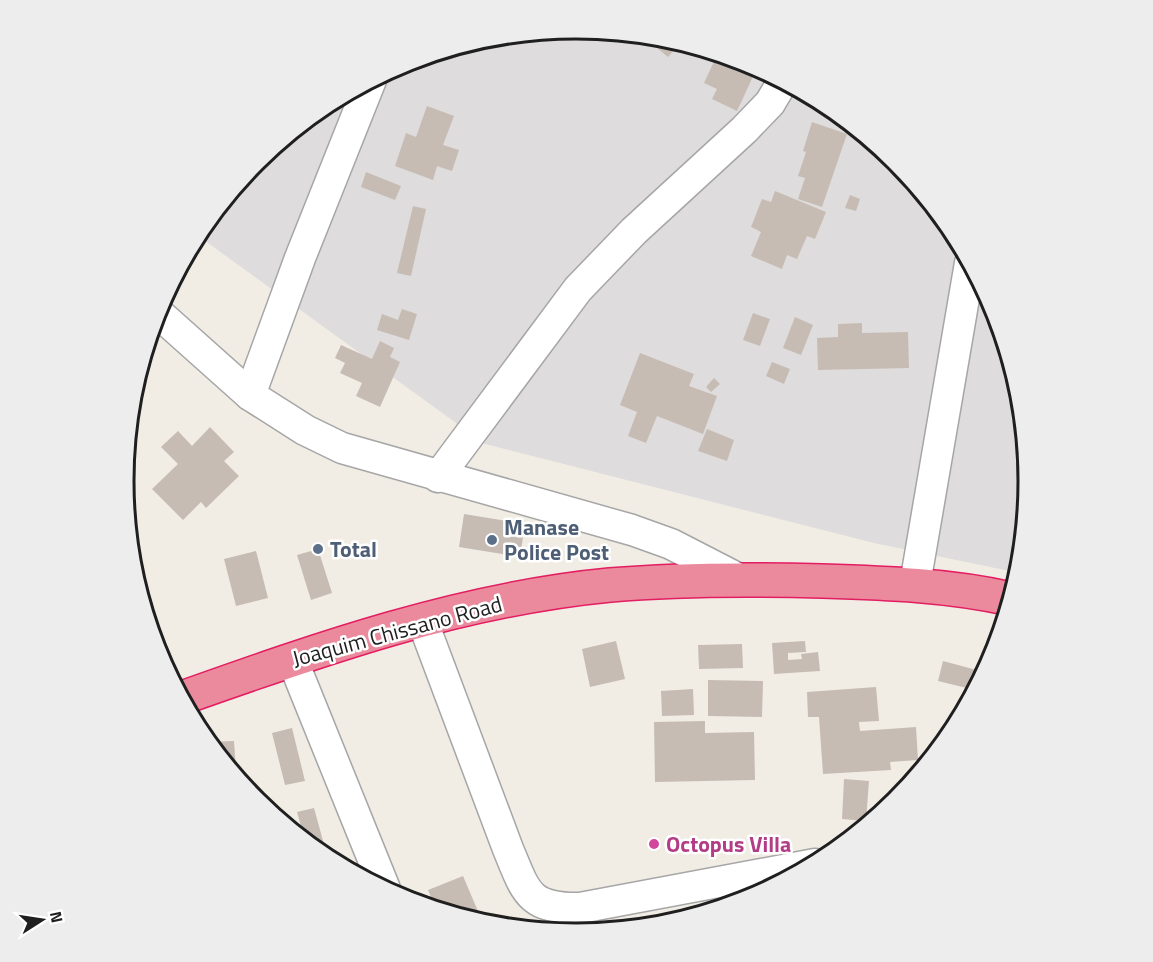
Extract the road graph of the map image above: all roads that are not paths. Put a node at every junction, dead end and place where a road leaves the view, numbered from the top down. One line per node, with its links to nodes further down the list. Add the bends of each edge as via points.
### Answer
1 (779, 88): 6 (street, via 744,130 634,231 578,289)
2 (366, 93): 5 (street)
3 (968, 276): 8 (street)
4 (165, 319): 5 (street)
5 (250, 395): 6 (street, via 304,430 342,448)
6 (438, 477): 7 (street, via 632,530 671,544)
7 (737, 578): 8 (highway, Joaquim Chissano Road); 10 (highway, Joaquim Chissano Road, via 609,585)
8 (915, 584): 9 (highway, Joaquim Chissano Road)
9 (1002, 597)
10 (422, 620): 11 (highway, Joaquim Chissano Road); 13 (street, via 513,860 534,899 557,908 580,908)
11 (292, 659): 12 (highway, Joaquim Chissano Road); 14 (street)
12 (190, 695)
13 (787, 869)
14 (380, 876)

